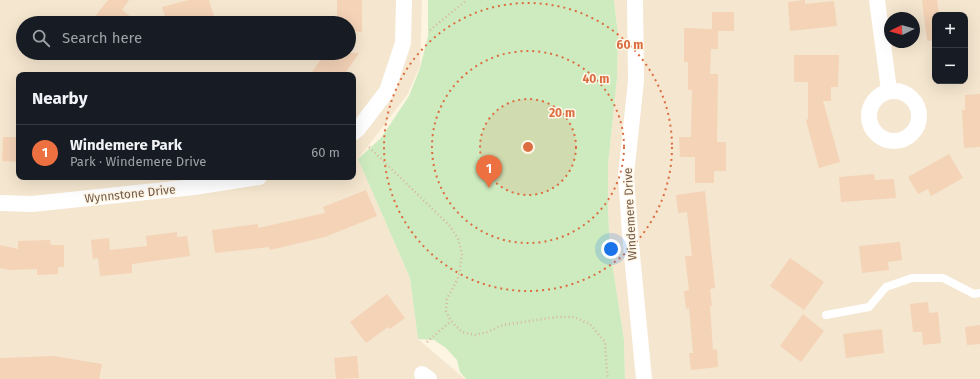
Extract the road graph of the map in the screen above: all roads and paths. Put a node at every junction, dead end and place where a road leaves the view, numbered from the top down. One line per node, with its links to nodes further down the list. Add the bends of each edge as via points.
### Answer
1 (404, 0): 7 (street, via 403,43 387,91)
2 (467, 0): 5 (path)
3 (635, 0): 16 (street, Windemere Drive, via 636,81 626,175)
4 (878, 0): 6 (street)
5 (430, 30)
6 (889, 90)
7 (356, 131)
8 (369, 147): 13 (path, via 450,226 458,239 462,254 459,276 447,298 446,311)
9 (240, 180): 10 (street, Wynnstone Drive, via 32,204)
10 (0, 203)
11 (980, 293): 12 (lane, via 974,294 943,278 912,278 886,287 869,307)
12 (826, 315)
13 (450, 321): 14 (path); 15 (path, via 462,332 475,334 503,325 574,317 590,324 604,342)
14 (427, 342)
15 (608, 379)
16 (644, 379)

